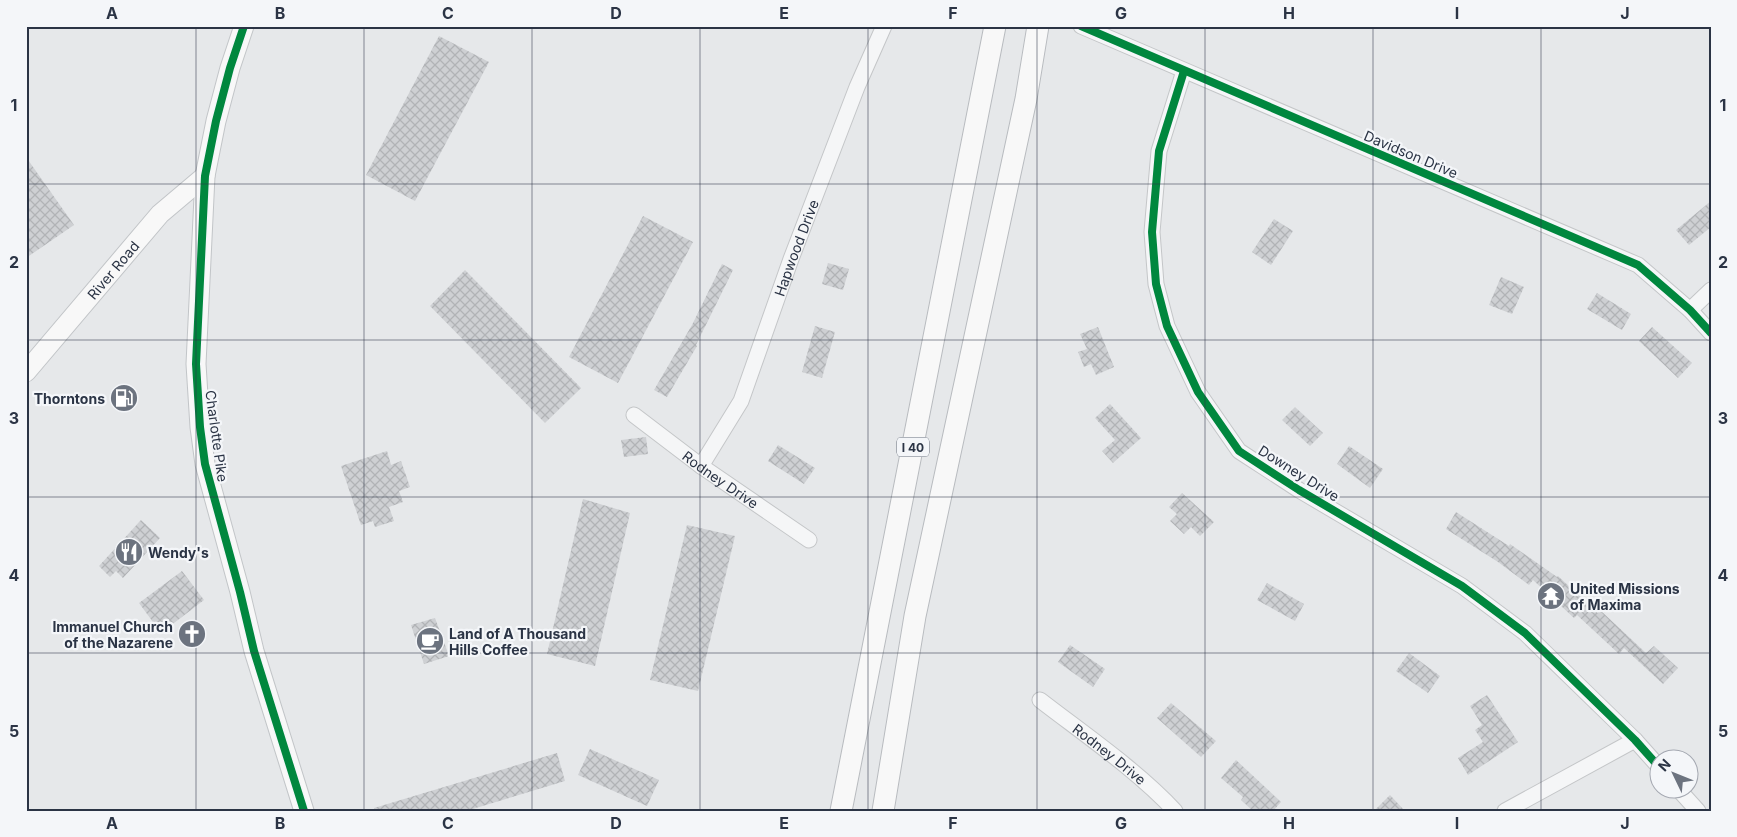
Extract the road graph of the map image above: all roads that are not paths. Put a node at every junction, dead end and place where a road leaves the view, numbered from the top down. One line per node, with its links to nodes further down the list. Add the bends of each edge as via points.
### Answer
1 (244, 26): 7 (main road, Charlotte Pike, via 219,112)
2 (884, 26): 13 (street, Hapwood Drive, via 791,259 741,401)
3 (995, 26): 20 (highway, I 40)
4 (1038, 26): 21 (highway, I 40, via 1026,99 915,616)
5 (1081, 26): 6 (street, Davidson Drive)
6 (1184, 71): 9 (street, Davidson Drive, via 1638,264); 16 (street, Downey Drive, via 1159,151 1152,232 1156,284 1166,326 1198,392 1239,451 1462,586 1525,633)
7 (205, 176): 11 (main road, River Road, via 160,214); 19 (main road, Charlotte Pike, via 196,364 205,464 254,651)
8 (1711, 290): 9 (street)
9 (1690, 310): 10 (street, Davidson Drive)
10 (1711, 333)
11 (26, 372)
12 (634, 415): 13 (street, Rodney Drive)
13 (701, 466): 14 (street, Rodney Drive)
14 (809, 540)
15 (1040, 700): 22 (street, Rodney Drive, via 1123,764)
16 (1635, 740): 17 (street, Downey Drive); 23 (street)
17 (1650, 757)
18 (1688, 800): 24 (street)
19 (304, 811)
20 (841, 811)
21 (883, 811)
22 (1175, 811)
23 (1505, 811)
24 (1698, 811)

